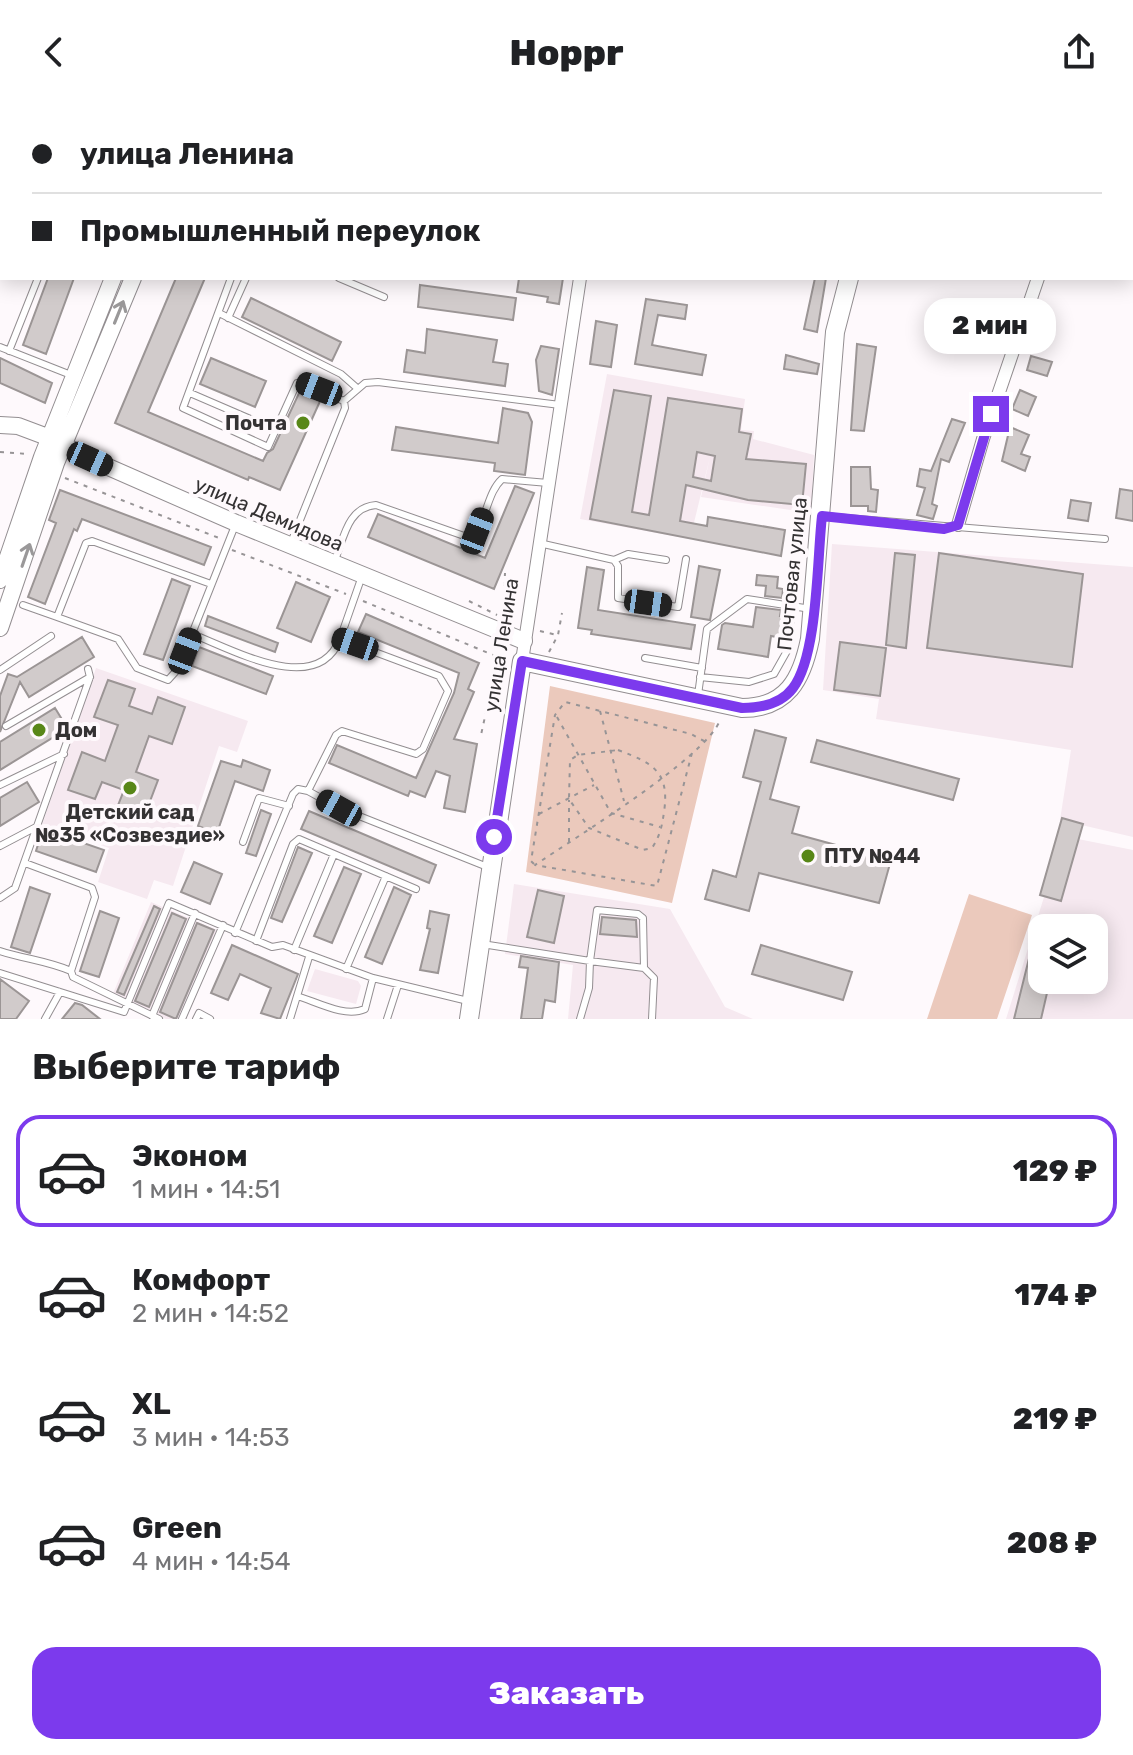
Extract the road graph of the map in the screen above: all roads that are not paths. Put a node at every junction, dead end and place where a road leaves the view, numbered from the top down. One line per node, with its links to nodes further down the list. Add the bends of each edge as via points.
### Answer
1 (37, 280): 14 (lane)
2 (112, 280): 15 (street)
3 (132, 280): 22 (street, one-way to 3)
4 (230, 280): 11 (lane)
5 (245, 280): 12 (lane)
6 (344, 280): 10 (lane)
7 (580, 280): 19 (street, улица Ленина)
8 (848, 280): 25 (main road, Почтовая улица, via 835,332)
9 (1037, 280): 27 (street)
10 (384, 297)
11 (219, 313): 12 (lane); 17 (lane)
12 (228, 318): 16 (lane, via 341,374)
13 (0, 347): 14 (lane)
14 (9, 351): 15 (lane)
15 (75, 377): 22 (street)
16 (357, 388): 18 (lane); 19 (lane, via 378,382)
17 (190, 393): 21 (lane); 21 (lane, via 183,408 268,447)
18 (344, 401): 21 (lane, via 299,381); 30 (lane)
19 (560, 405): 24 (street, улица Ленина)
20 (0, 425): 22 (street, улица Демидова)
21 (276, 430)
22 (58, 441): 23 (street); 26 (street, улица Демидова)
23 (49, 460): 36 (street); 42 (street, one-way to 23)
24 (548, 483): 29 (street, улица Ленина); 34 (lane, via 502,479 494,486 477,531 467,537 376,505 363,506 353,514)
25 (822, 516): 27 (lane, via 944,529); 40 (main road, Почтовая улица)
26 (236, 523): 30 (street, улица Демидова); 37 (lane)
27 (958, 525): 28 (lane)
28 (1105, 539)
29 (539, 543): 32 (lane); 44 (street, улица Ленина)
30 (290, 545): 34 (street, улица Демидова)
31 (686, 559): 32 (lane, via 678,607 618,598)
32 (614, 560): 33 (lane, via 628,554)
33 (666, 560)
34 (334, 563): 35 (street, улица Демидова)
35 (363, 574): 44 (street, улица Демидова, via 501,632); 46 (lane)
36 (0, 580)
37 (211, 584): 41 (lane, via 92,541 86,543); 43 (lane)
38 (23, 605): 41 (lane)
39 (792, 606): 40 (lane); 49 (lane, via 747,599 707,629); 53 (lane, via 787,651 774,674 749,682)
40 (813, 609): 54 (main road, Почтовая улица, via 805,662 793,687 777,701 742,708)
41 (57, 617): 43 (lane, via 118,639 137,668 168,680)
42 (0, 628)
43 (192, 634): 46 (lane, via 282,669 325,661 334,655)
44 (525, 634): 48 (street, улица Ленина)
45 (51, 636): 51 (lane)
46 (340, 639): 58 (lane, via 439,676 448,691 416,754 342,731)
47 (645, 658): 49 (lane)
48 (522, 661): 54 (main road, Почтовая улица); 65 (main road, улица Ленина)
49 (702, 668): 53 (lane)
50 (88, 669): 52 (lane)
51 (0, 670)
52 (90, 677): 55 (lane); 56 (lane)
53 (700, 677): 54 (lane)
54 (697, 698)
55 (6, 726)
56 (64, 754): 57 (lane); 60 (lane)
57 (0, 785)
58 (308, 791): 59 (lane, via 298,789); 65 (lane)
59 (289, 806): 61 (lane, via 259,798); 71 (lane)
60 (38, 826): 62 (lane); 64 (lane)
61 (243, 842)
62 (0, 846)
63 (334, 854): 66 (lane); 72 (lane, via 299,839 293,844); 74 (lane)
64 (25, 863): 68 (lane, via 15,888); 80 (lane, via 92,888 95,897)
65 (490, 868): 73 (main road, улица Ленина)
66 (386, 876): 67 (lane); 79 (lane)
67 (416, 889)
68 (0, 898)
69 (195, 913): 70 (lane); 86 (lane, via 169,903); 89 (lane)
70 (223, 925): 71 (lane); 91 (lane)
71 (235, 933): 72 (lane)
72 (256, 941): 74 (lane)
73 (479, 943): 77 (lane); 87 (main road, улица Ленина)
74 (294, 950): 76 (lane)
75 (0, 951): 80 (lane)
76 (309, 957): 79 (lane); 85 (lane)
77 (590, 961): 78 (lane); 78 (lane, via 597,910 638,914 643,918); 96 (lane)
78 (644, 968): 97 (lane, via 654,978)
79 (346, 969): 82 (lane)
80 (71, 971): 86 (lane, via 73,977)
81 (0, 973): 84 (lane)
82 (373, 978): 83 (lane); 85 (lane, via 365,1009 359,1012)
83 (398, 985): 87 (lane); 95 (lane)
84 (60, 992): 88 (lane); 90 (lane)
85 (297, 996): 94 (lane)
86 (129, 1002): 88 (lane); 89 (lane)
87 (470, 1010)
88 (122, 1016)
89 (156, 1017)
90 (45, 1019)
91 (182, 1019)
92 (196, 1019): 93 (lane, via 199,1013)
93 (210, 1019)
94 (290, 1019)
95 (387, 1019)
96 (580, 1019)
97 (652, 1019)

